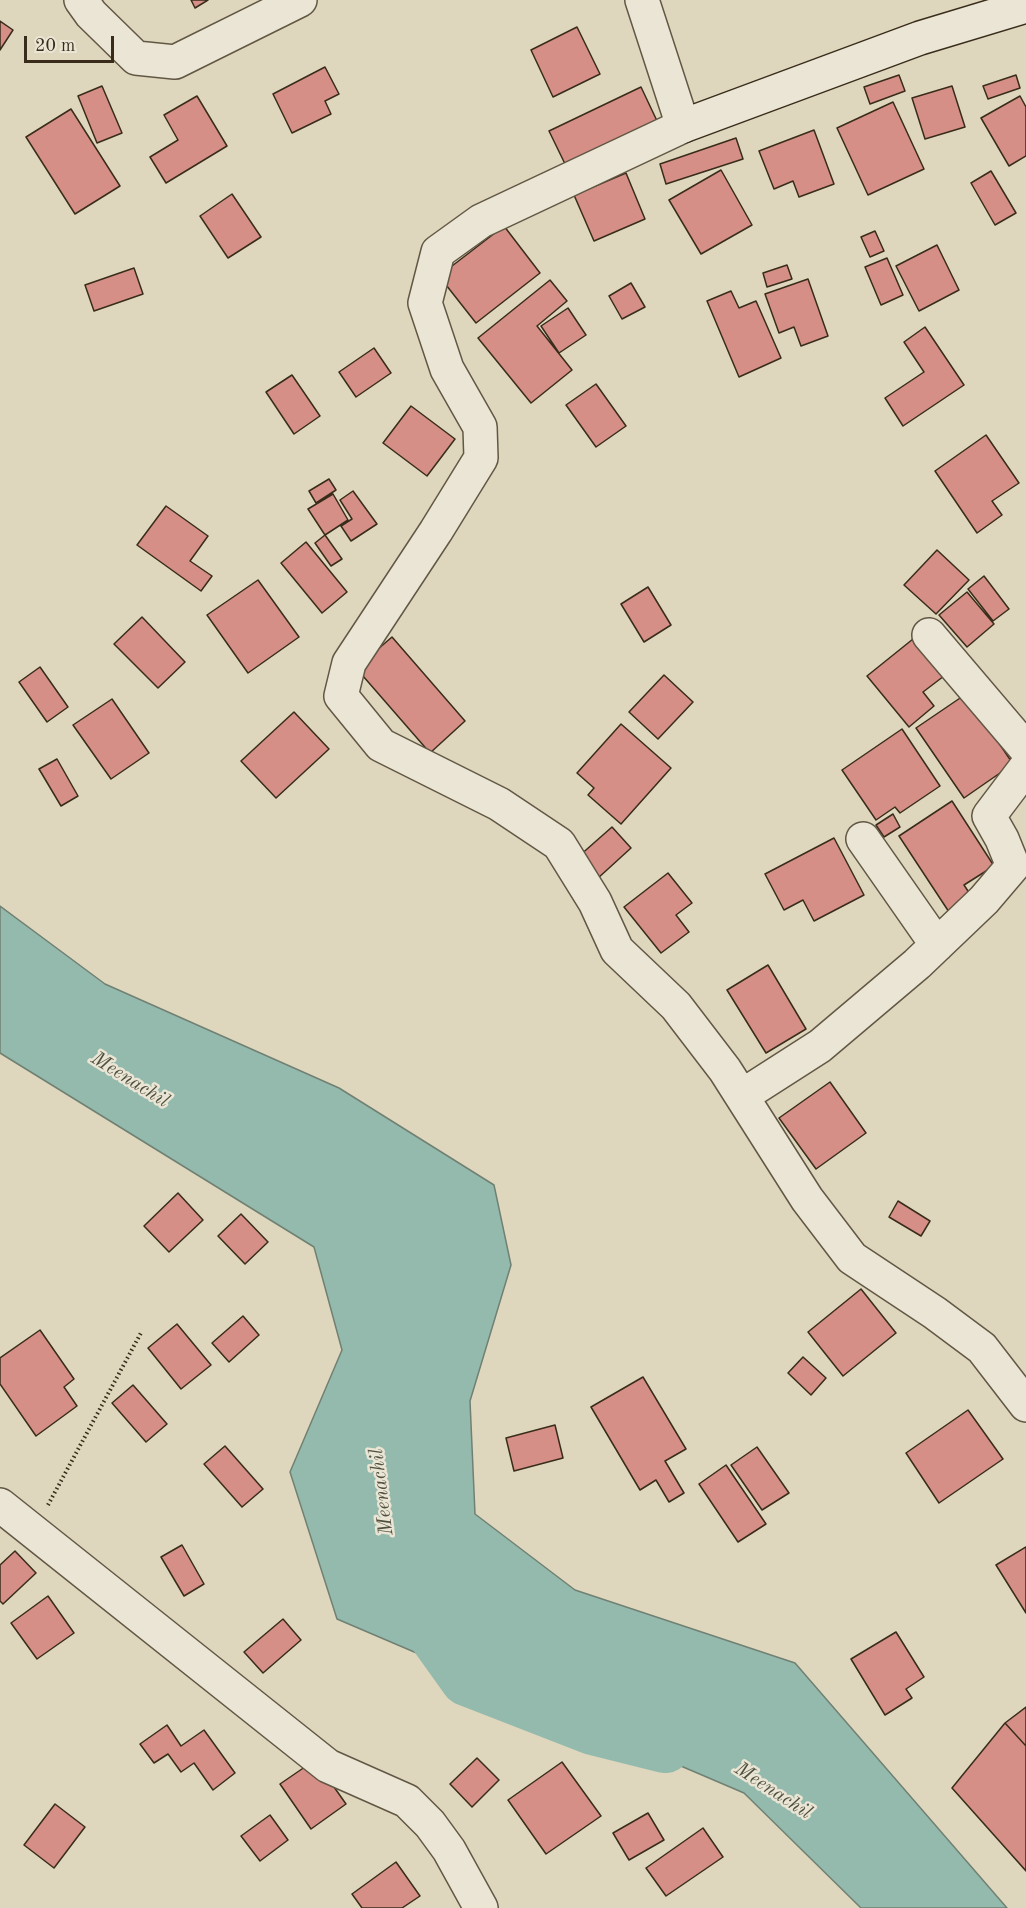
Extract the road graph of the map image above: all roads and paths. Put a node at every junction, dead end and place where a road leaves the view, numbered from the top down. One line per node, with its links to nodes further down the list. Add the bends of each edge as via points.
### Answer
1 (81, 0): 2 (street, via 136,58 175,62)
2 (300, 0)
3 (642, 0): 5 (street)
4 (1026, 6): 5 (street, via 920,38)
5 (683, 126): 11 (street, via 481,221 438,252 425,303 447,369 480,428 480,458 349,663 341,696 381,745 499,804 559,844 595,902 617,950 676,1006)
6 (929, 635): 7 (street)
7 (1026, 749)
8 (1026, 767): 10 (street, via 989,816 1013,866)
9 (864, 839): 10 (street)
10 (937, 945): 11 (street, via 820,1046)
11 (742, 1096): 13 (street, via 807,1200 852,1258 982,1348)
12 (142, 1331): 15 (path)
13 (1026, 1405)
14 (0, 1505): 15 (street)
15 (34, 1532): 16 (street, via 328,1766 407,1801 449,1850)
16 (481, 1908)

